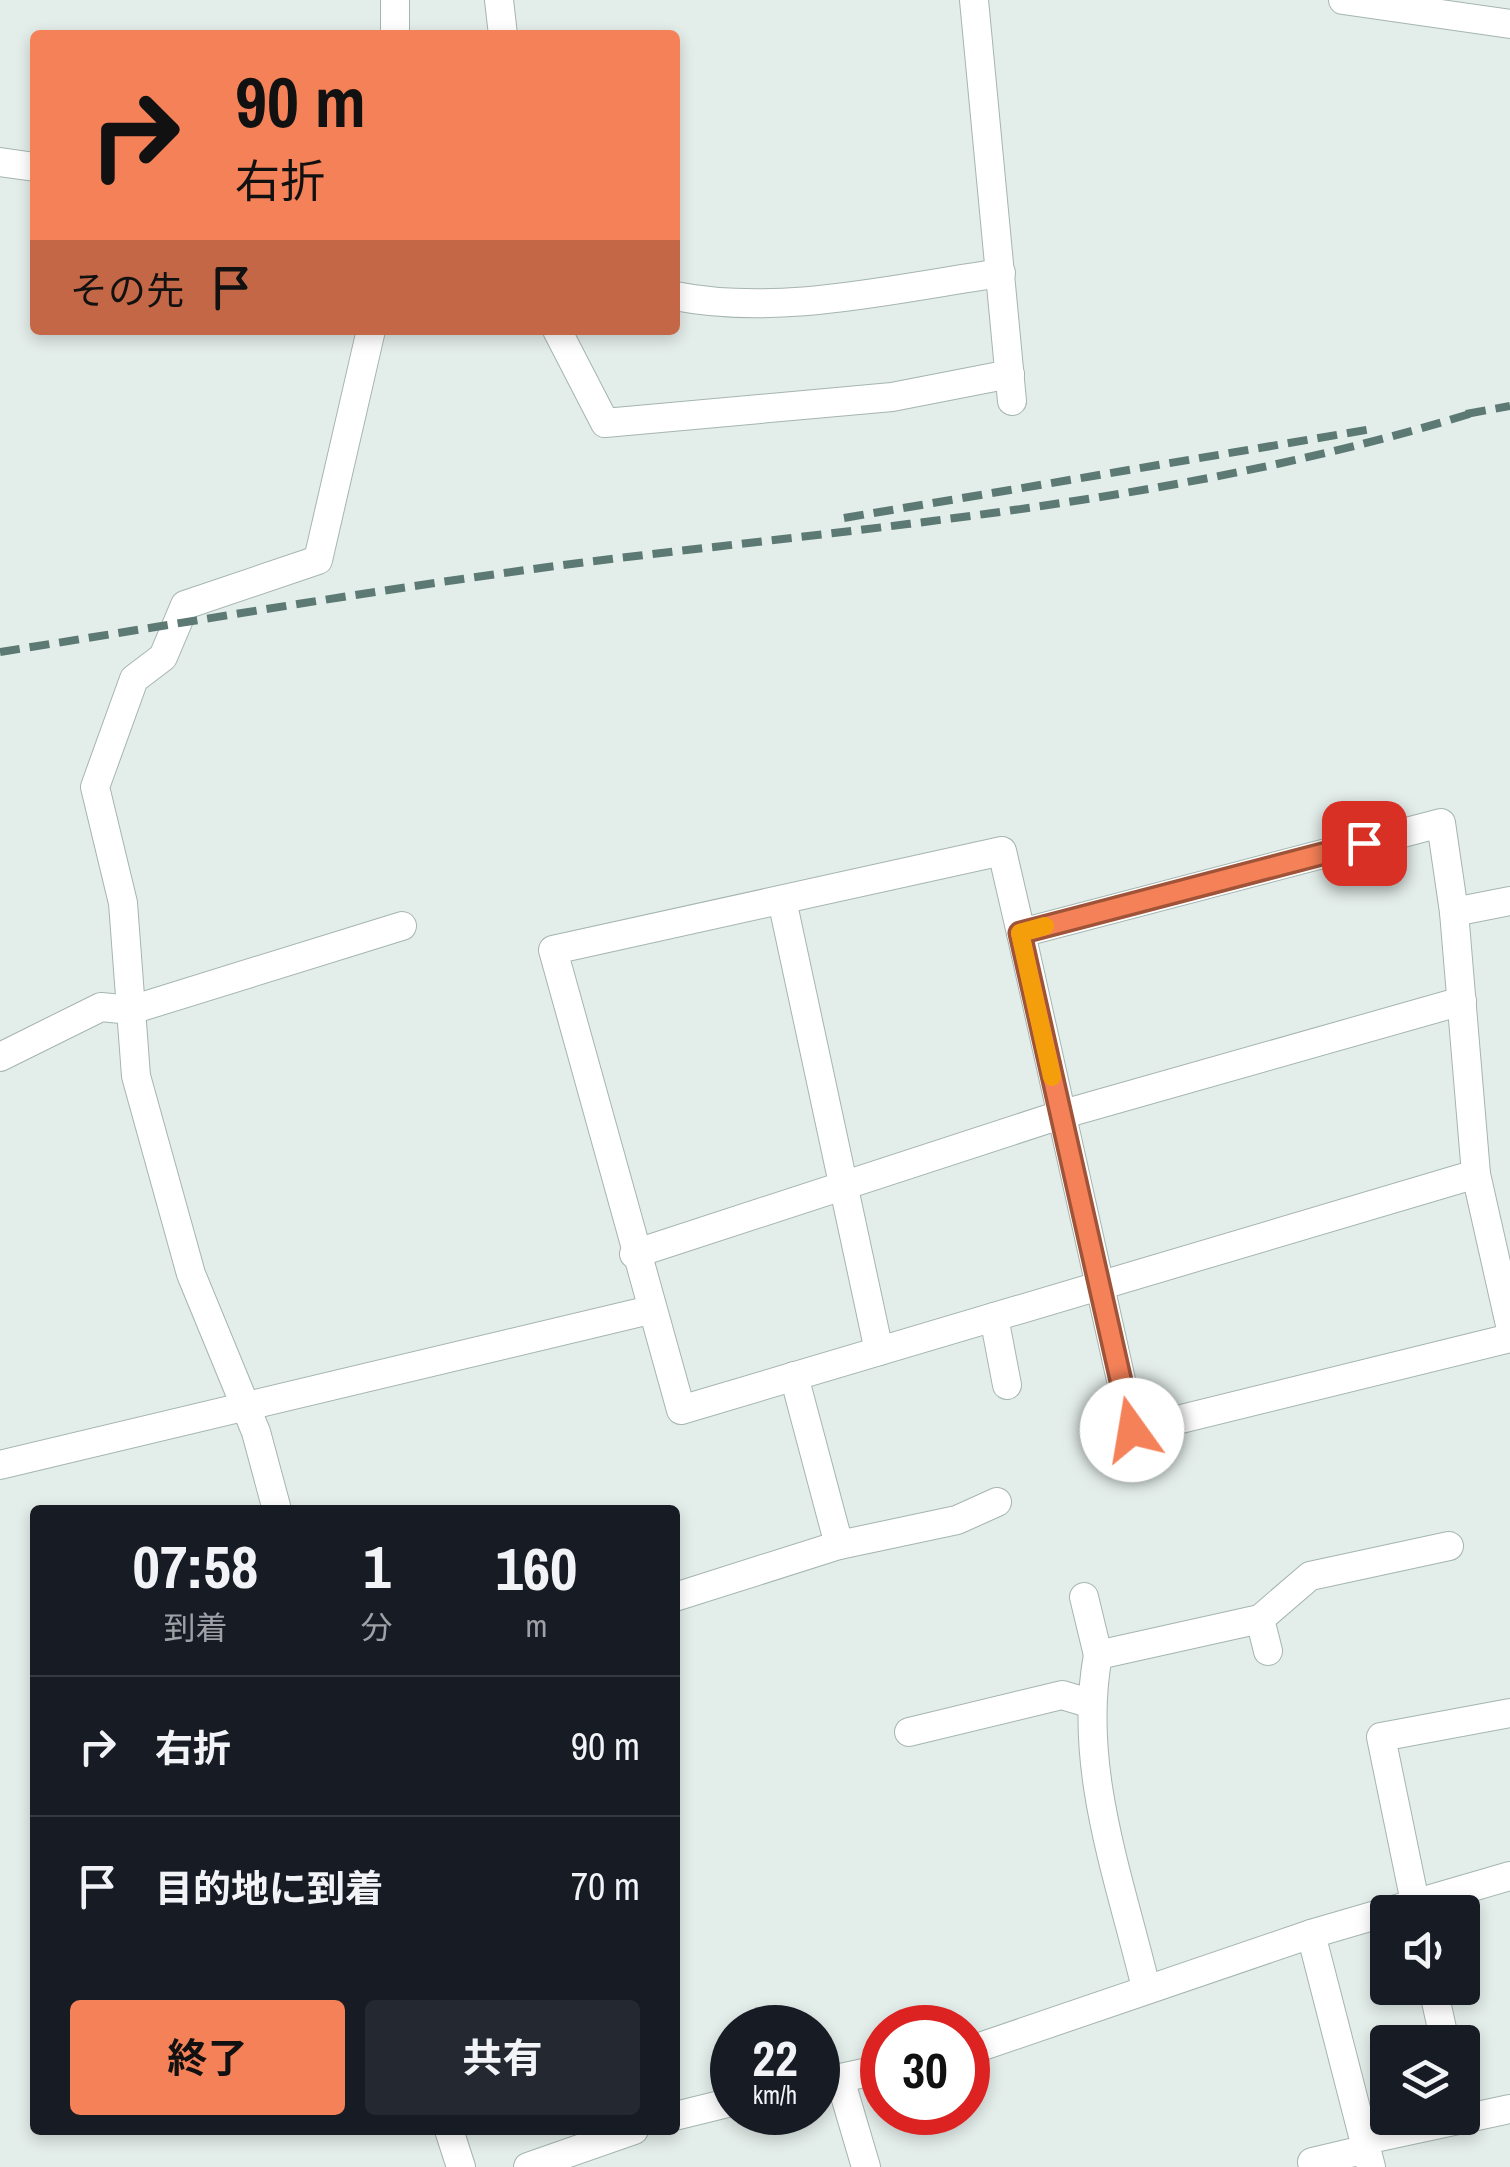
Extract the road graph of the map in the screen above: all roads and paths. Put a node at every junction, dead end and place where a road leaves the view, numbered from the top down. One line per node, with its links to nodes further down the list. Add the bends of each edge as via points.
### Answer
1 (395, 0): 6 (street)
2 (499, 0): 7 (street)
3 (974, 0): 10 (street)
4 (1344, 0): 5 (street)
5 (1510, 24)
6 (394, 30)
7 (502, 30)
8 (0, 162): 9 (street)
9 (30, 166)
10 (1001, 273): 11 (street, via 799,302); 13 (street, via 1011,388 605,423)
11 (680, 297)
12 (369, 335): 20 (street, via 318,560 185,605 163,657 134,679 95,787 123,903)
13 (560, 335)
14 (782, 900): 18 (street, via 1002,850); 24 (street); 25 (street, via 553,950)
15 (1510, 901): 16 (street)
16 (1454, 912): 18 (street, via 1441,823); 19 (street)
17 (402, 926): 20 (street)
18 (1020, 933): 22 (street)
19 (1462, 1001): 22 (street); 23 (street)
20 (131, 1010): 21 (street, via 101,1006); 34 (street, via 136,1076 190,1274)
21 (0, 1057)
22 (1060, 1114): 24 (street); 26 (street)
23 (1476, 1174): 26 (street); 29 (street)
24 (846, 1184): 25 (street); 31 (street)
25 (634, 1254): 27 (street)
26 (1098, 1286): 28 (street); 35 (street)
27 (650, 1310): 32 (street, via 681,1410); 34 (street)
28 (994, 1317): 31 (street); 33 (street)
29 (1510, 1325)
30 (1510, 1338): 35 (street)
31 (879, 1351): 32 (street)
32 (794, 1376): 40 (street)
33 (1007, 1385)
34 (242, 1406): 37 (street); 39 (street, via 256,1432)
35 (1132, 1430): 36 (street)
36 (1100, 1439)
37 (0, 1465)
38 (998, 1502): 40 (street, via 957,1520)
39 (275, 1505)
40 (839, 1546): 42 (street)
41 (1450, 1546): 44 (street, via 1310,1576)
42 (680, 1595)
43 (1084, 1598): 46 (street)
44 (1260, 1619): 45 (street); 46 (street)
45 (1268, 1651)
46 (1098, 1654): 47 (street)
47 (1089, 1703): 49 (street, via 1062,1695); 55 (street, via 1091,1759)
48 (1510, 1712): 51 (street, via 1382,1737)
49 (909, 1732)
50 (1510, 1876): 52 (street)
51 (1414, 1895)
52 (1452, 1895)
53 (1370, 1919): 54 (street)
54 (1311, 1934): 55 (street); 65 (street)
55 (1146, 1988): 56 (street)
56 (990, 2043)
57 (710, 2107): 61 (street)
58 (840, 2107): 69 (street)
59 (1510, 2108): 60 (street)
60 (1480, 2114)
61 (680, 2115)
62 (451, 2135): 67 (street)
63 (620, 2135): 68 (street)
64 (1414, 2135): 65 (street)
65 (1368, 2152): 66 (street)
66 (1312, 2162)
67 (461, 2167)
68 (528, 2167)
69 (866, 2167)

